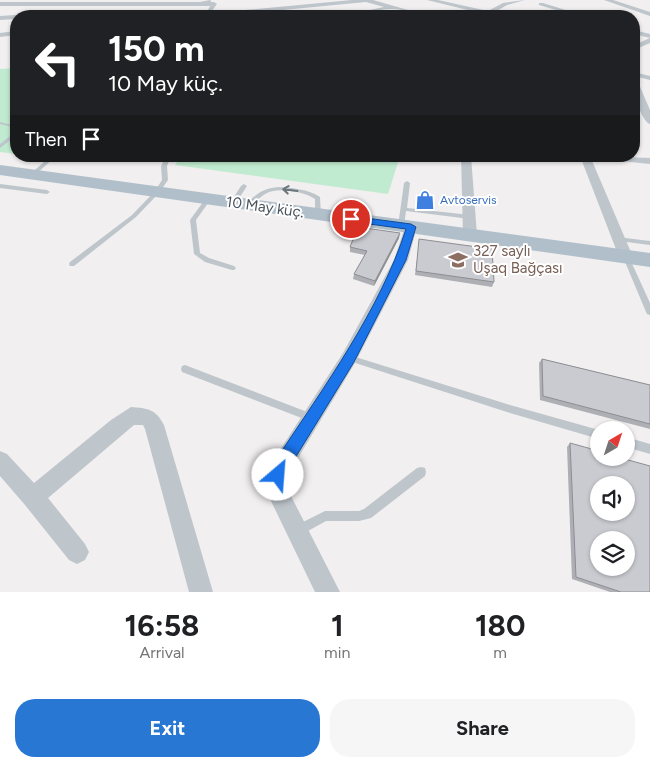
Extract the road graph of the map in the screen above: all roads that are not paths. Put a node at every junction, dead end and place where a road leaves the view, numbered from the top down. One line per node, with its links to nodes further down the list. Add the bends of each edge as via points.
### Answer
1 (367, 0): 9 (street); 10 (street)
2 (430, 0): 13 (street)
3 (522, 0): 14 (street)
4 (607, 0): 16 (street)
5 (153, 2): 6 (street); 8 (street)
6 (0, 4)
7 (541, 4): 15 (street)
8 (210, 7)
9 (392, 7): 11 (street); 12 (street)
10 (231, 10)
11 (376, 10)
12 (402, 10)
13 (478, 10)
14 (492, 10)
15 (562, 10)
16 (638, 10)
17 (640, 92): 18 (street)
18 (649, 118)
19 (47, 162): 24 (lane)
20 (166, 162): 29 (lane, via 165,177)
21 (466, 162): 33 (street)
22 (587, 162): 34 (street)
23 (0, 170): 24 (main road, 10 May küç.)
24 (32, 175): 29 (main road, 10 May küç.)
25 (407, 183): 32 (lane)
26 (0, 186): 28 (lane)
27 (244, 186): 31 (lane)
28 (47, 192)
29 (157, 192): 30 (main road, 10 May küç.); 38 (lane, via 138,213)
30 (208, 199): 31 (main road, 10 May küç.); 39 (lane, via 193,220 197,254)
31 (241, 204): 32 (main road, 10 May küç., via 318,215)
32 (405, 221): 33 (main road, 10 May küç.); 41 (street, via 401,260)
33 (470, 226): 36 (main road, 10 May küç.)
34 (619, 239): 35 (lane); 36 (street)
35 (650, 243)
36 (626, 257): 37 (main road, 10 May küç.); 40 (lane)
37 (650, 260)
38 (72, 264)
39 (232, 268)
40 (650, 312)
41 (349, 358): 43 (street); 44 (lane)
42 (185, 369): 43 (lane)
43 (312, 418): 50 (street, via 278,475 282,501)
44 (590, 432)
45 (635, 445): 46 (lane)
46 (650, 449)
47 (0, 461): 49 (street)
48 (422, 472): 50 (lane, via 367,514 325,516)
49 (33, 497): 51 (street); 52 (street, via 131,416 148,417 154,426)
50 (297, 531): 53 (street)
51 (76, 552)
52 (201, 592)
53 (328, 592)

